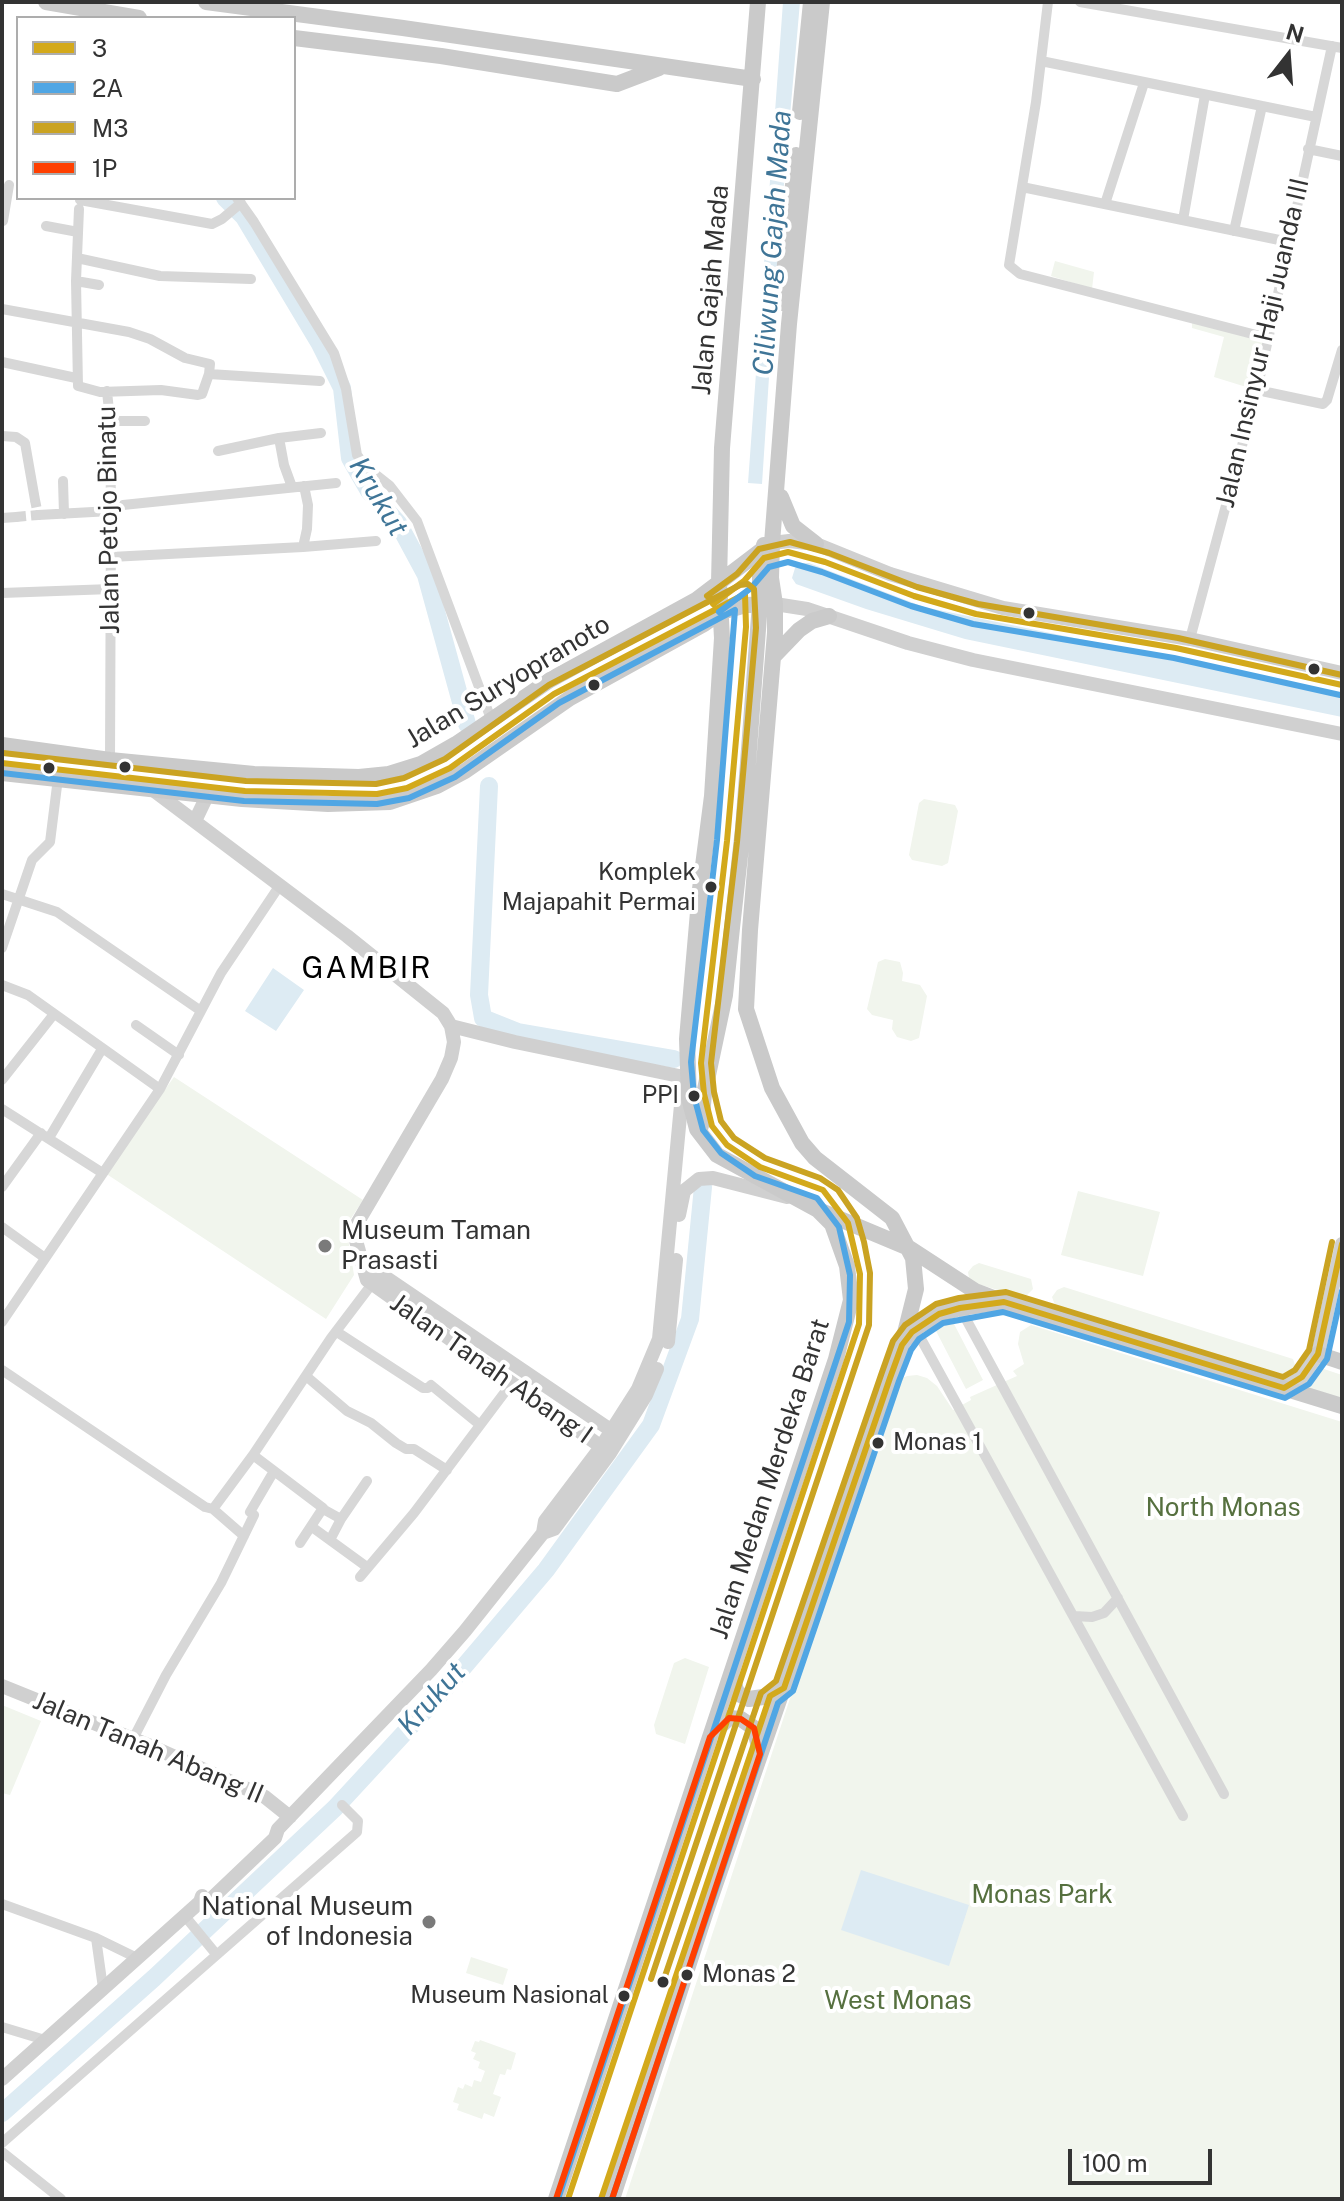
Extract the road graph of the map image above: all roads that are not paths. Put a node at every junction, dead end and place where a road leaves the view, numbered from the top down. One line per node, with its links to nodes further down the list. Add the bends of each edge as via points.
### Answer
1 (46, 2): 8 (main road)
2 (206, 2): 13 (main road)
3 (758, 2): 14 (main road, Jalan Gajah Mada)
4 (811, 2): 65 (main road, via 787,230)
5 (822, 2): 56 (main road)
6 (1048, 2): 12 (street)
7 (1080, 2): 11 (street)
8 (93, 13): 9 (main road)
9 (121, 16)
10 (296, 38): 13 (main road, via 617,84)
11 (1337, 47): 18 (street, Jalan Insinyur Haji Juanda III)
12 (1041, 61): 15 (street); 22 (street)
13 (664, 66): 14 (main road)
14 (753, 79): 68 (main road, Jalan Gajah Mada, via 722,448)
15 (1144, 83): 16 (street); 25 (street)
16 (1205, 95): 17 (street); 26 (street)
17 (1262, 106): 18 (street); 29 (street)
18 (1316, 117): 19 (street, Jalan Insinyur Haji Juanda III)
19 (1308, 149): 20 (street); 31 (street, Jalan Insinyur Haji Juanda III)
20 (1342, 156)
21 (10, 185): 27 (street)
22 (1022, 187): 25 (street); 38 (street, via 1009,265 1020,274)
23 (76, 202): 24 (street, via 207,224); 30 (street, Jalan Petojo Binatu)
24 (238, 203): 79 (street, via 334,353 357,455 417,521)
25 (1105, 204): 26 (street)
26 (1183, 220): 29 (street)
27 (3, 221)
28 (46, 226): 30 (street)
29 (1234, 231): 31 (street)
30 (78, 232): 32 (street, Jalan Petojo Binatu)
31 (1289, 242): 38 (street, Jalan Insinyur Haji Juanda III)
32 (77, 258): 33 (street, via 160,276); 34 (street, Jalan Petojo Binatu)
33 (251, 279)
34 (76, 281): 35 (street); 37 (street, Jalan Petojo Binatu)
35 (99, 285)
36 (2, 309): 37 (street)
37 (76, 323): 41 (street, via 150,339 210,364); 42 (street, Jalan Petojo Binatu)
38 (1268, 338): 44 (street, Jalan Insinyur Haji Juanda III)
39 (1342, 350): 44 (street, via 1323,404)
40 (2, 362): 42 (street)
41 (209, 374): 43 (street); 45 (street, via 198,395)
42 (76, 378): 45 (street, Jalan Petojo Binatu, via 78,386)
43 (320, 381)
44 (1257, 390): 76 (street, Jalan Insinyur Haji Juanda III)
45 (107, 391): 46 (street, Jalan Petojo Binatu)
46 (110, 421): 47 (street); 58 (street, Jalan Petojo Binatu)
47 (145, 421)
48 (321, 433): 50 (street)
49 (2, 436): 57 (street, via 25,443)
50 (279, 438): 51 (street); 55 (street)
51 (218, 451)
52 (63, 481): 59 (street)
53 (336, 483): 54 (street)
54 (304, 486): 55 (street); 66 (street, via 308,505)
55 (292, 487): 58 (street, via 123,505)
56 (778, 488): 64 (main road, via 789,521); 65 (main road)
57 (35, 500)
58 (111, 511): 59 (street); 67 (street, Jalan Petojo Binatu)
59 (64, 514): 60 (street)
60 (38, 515)
61 (16, 517): 62 (street)
62 (2, 518)
63 (376, 541): 66 (street)
64 (816, 544): 65 (main road, via 789,541); 76 (main road, via 890,574 1003,608)
65 (768, 546): 68 (main road, Jalan Suryopranoto); 71 (main road)
66 (303, 547): 67 (street)
67 (111, 557): 69 (street, Jalan Petojo Binatu)
68 (719, 583): 72 (main road); 79 (main road, Jalan Suryopranoto)
69 (111, 589): 70 (street); 82 (street, Jalan Petojo Binatu)
70 (2, 593)
71 (767, 604): 72 (main road); 73 (main road); 77 (main road); 105 (main road, via 725,995 701,1110)
72 (721, 612): 74 (main road, Jalan Suryopranoto); 75 (main road)
73 (829, 616): 77 (main road, via 799,630); 80 (main road, via 973,660)
74 (704, 624): 75 (main road, via 717,627); 86 (main road, Jalan Suryopranoto, via 570,698 437,786 390,802 328,804)
75 (722, 638): 97 (main road)
76 (1190, 639): 78 (main road)
77 (773, 657): 112 (main road, via 746,1009 772,1088 802,1143 892,1218)
78 (1342, 673)
79 (487, 722): 82 (main road, Jalan Suryopranoto, via 421,764 389,774 240,773)
80 (1342, 734)
81 (2, 745): 82 (main road, Jalan Suryopranoto)
82 (110, 760)
83 (2, 773): 84 (main road, Jalan Suryopranoto)
84 (58, 778): 85 (main road, Jalan Suryopranoto); 90 (street, via 50,842 32,860)
85 (153, 790): 86 (main road, Jalan Suryopranoto); 87 (main road)
86 (207, 796): 87 (main road)
87 (195, 821): 88 (main road)
88 (280, 885): 93 (street); 96 (main road, via 443,1013)
89 (2, 894): 90 (street)
90 (20, 899): 91 (street); 93 (street, via 57,912)
91 (2, 948)
92 (2, 985): 94 (street)
93 (201, 1011): 99 (street)
94 (54, 1014): 98 (street); 101 (street)
95 (136, 1025): 99 (street)
96 (451, 1026): 100 (main road); 114 (main road, via 454,1042 442,1079 358,1219 355,1237)
97 (687, 1039): 100 (main road); 105 (main road, via 689,1098)
98 (102, 1049): 102 (street); 104 (street)
99 (179, 1055): 102 (street)
100 (684, 1077): 129 (main road, via 659,1339)
101 (2, 1080)
102 (160, 1089): 106 (street)
103 (2, 1109): 104 (street)
104 (45, 1136): 106 (street); 107 (street)
105 (703, 1140): 108 (main road, Jalan Medan Merdeka Barat, via 717,1155)
106 (101, 1172): 113 (street)
107 (2, 1187)
108 (799, 1200): 109 (main road, Jalan Medan Merdeka Barat); 129 (main road, via 713,1178 699,1179 684,1191 668,1342 646,1395)
109 (818, 1210): 112 (main road); 146 (main road, Jalan Medan Merdeka Barat, via 832,1224 844,1257 849,1313)
110 (2, 1227): 113 (street)
111 (1342, 1244): 121 (main road)
112 (909, 1248): 115 (main road, via 975,1291); 120 (main road, via 916,1289)
113 (45, 1258): 117 (street)
114 (372, 1274): 119 (street, Jalan Tanah Abang I); 125 (main road, Jalan Tanah Abang I); 129 (main road, Jalan Tanah Abang I)
115 (1004, 1302): 116 (main road); 126 (main road)
116 (960, 1308): 118 (main road); 144 (street)
117 (2, 1322)
118 (915, 1328): 120 (main road); 145 (street)
119 (334, 1335): 124 (street, Jalan Tanah Abang I); 128 (street, via 423,1388 431,1385)
120 (902, 1345): 148 (main road)
121 (1318, 1354): 122 (main road); 126 (main road, via 1302,1377)
122 (1342, 1362)
123 (2, 1370): 135 (street)
124 (306, 1376): 131 (street, Jalan Tanah Abang I); 132 (street, via 347,1411)
125 (511, 1384): 128 (street); 130 (main road, Jalan Tanah Abang I)
126 (1284, 1388): 127 (main road)
127 (1342, 1406)
128 (480, 1425): 132 (street)
129 (616, 1434): 130 (main road)
130 (605, 1450): 155 (main road, via 431,1670)
131 (253, 1455): 133 (street); 135 (street, Jalan Tanah Abang I)
132 (447, 1470): 142 (street)
133 (274, 1471): 136 (street); 139 (street, via 250,1512 254,1515)
134 (367, 1481): 137 (street)
135 (212, 1509): 139 (street)
136 (323, 1509): 137 (street); 138 (street)
137 (341, 1519): 140 (street)
138 (312, 1527): 140 (street); 141 (street)
139 (244, 1536): 150 (street)
140 (330, 1540): 142 (street)
141 (300, 1543)
142 (367, 1567): 143 (street)
143 (360, 1577)
144 (1118, 1598): 145 (street, via 1104,1613); 152 (street)
145 (1074, 1616): 154 (street)
146 (731, 1673): 148 (main road, via 735,1689 746,1699 759,1700); 149 (main road, Jalan Medan Merdeka Barat)
147 (2, 1686): 150 (main road, Jalan Tanah Abang II)
148 (784, 1688): 151 (main road)
149 (710, 1737): 151 (main road, via 729,1718 741,1719 754,1728); 168 (main road, Jalan Medan Merdeka Barat)
150 (133, 1739): 155 (main road, Jalan Tanah Abang II, via 265,1797)
151 (760, 1754): 169 (main road)
152 (1224, 1794)
153 (342, 1805): 159 (street, via 358,1821 357,1832 298,1885)
154 (1183, 1816)
155 (290, 1817): 157 (main road, via 204,1893)
156 (2, 1904): 158 (street)
157 (187, 1919): 159 (street); 160 (main road)
158 (96, 1938): 160 (street); 161 (street)
159 (212, 1949): 165 (street)
160 (137, 1958): 161 (main road)
161 (103, 1988): 163 (main road)
162 (2, 2027): 163 (street)
163 (45, 2040): 164 (main road)
164 (2, 2079)
165 (2, 2143)
166 (2, 2152): 167 (street)
167 (61, 2199)
168 (556, 2199)
169 (612, 2199)

